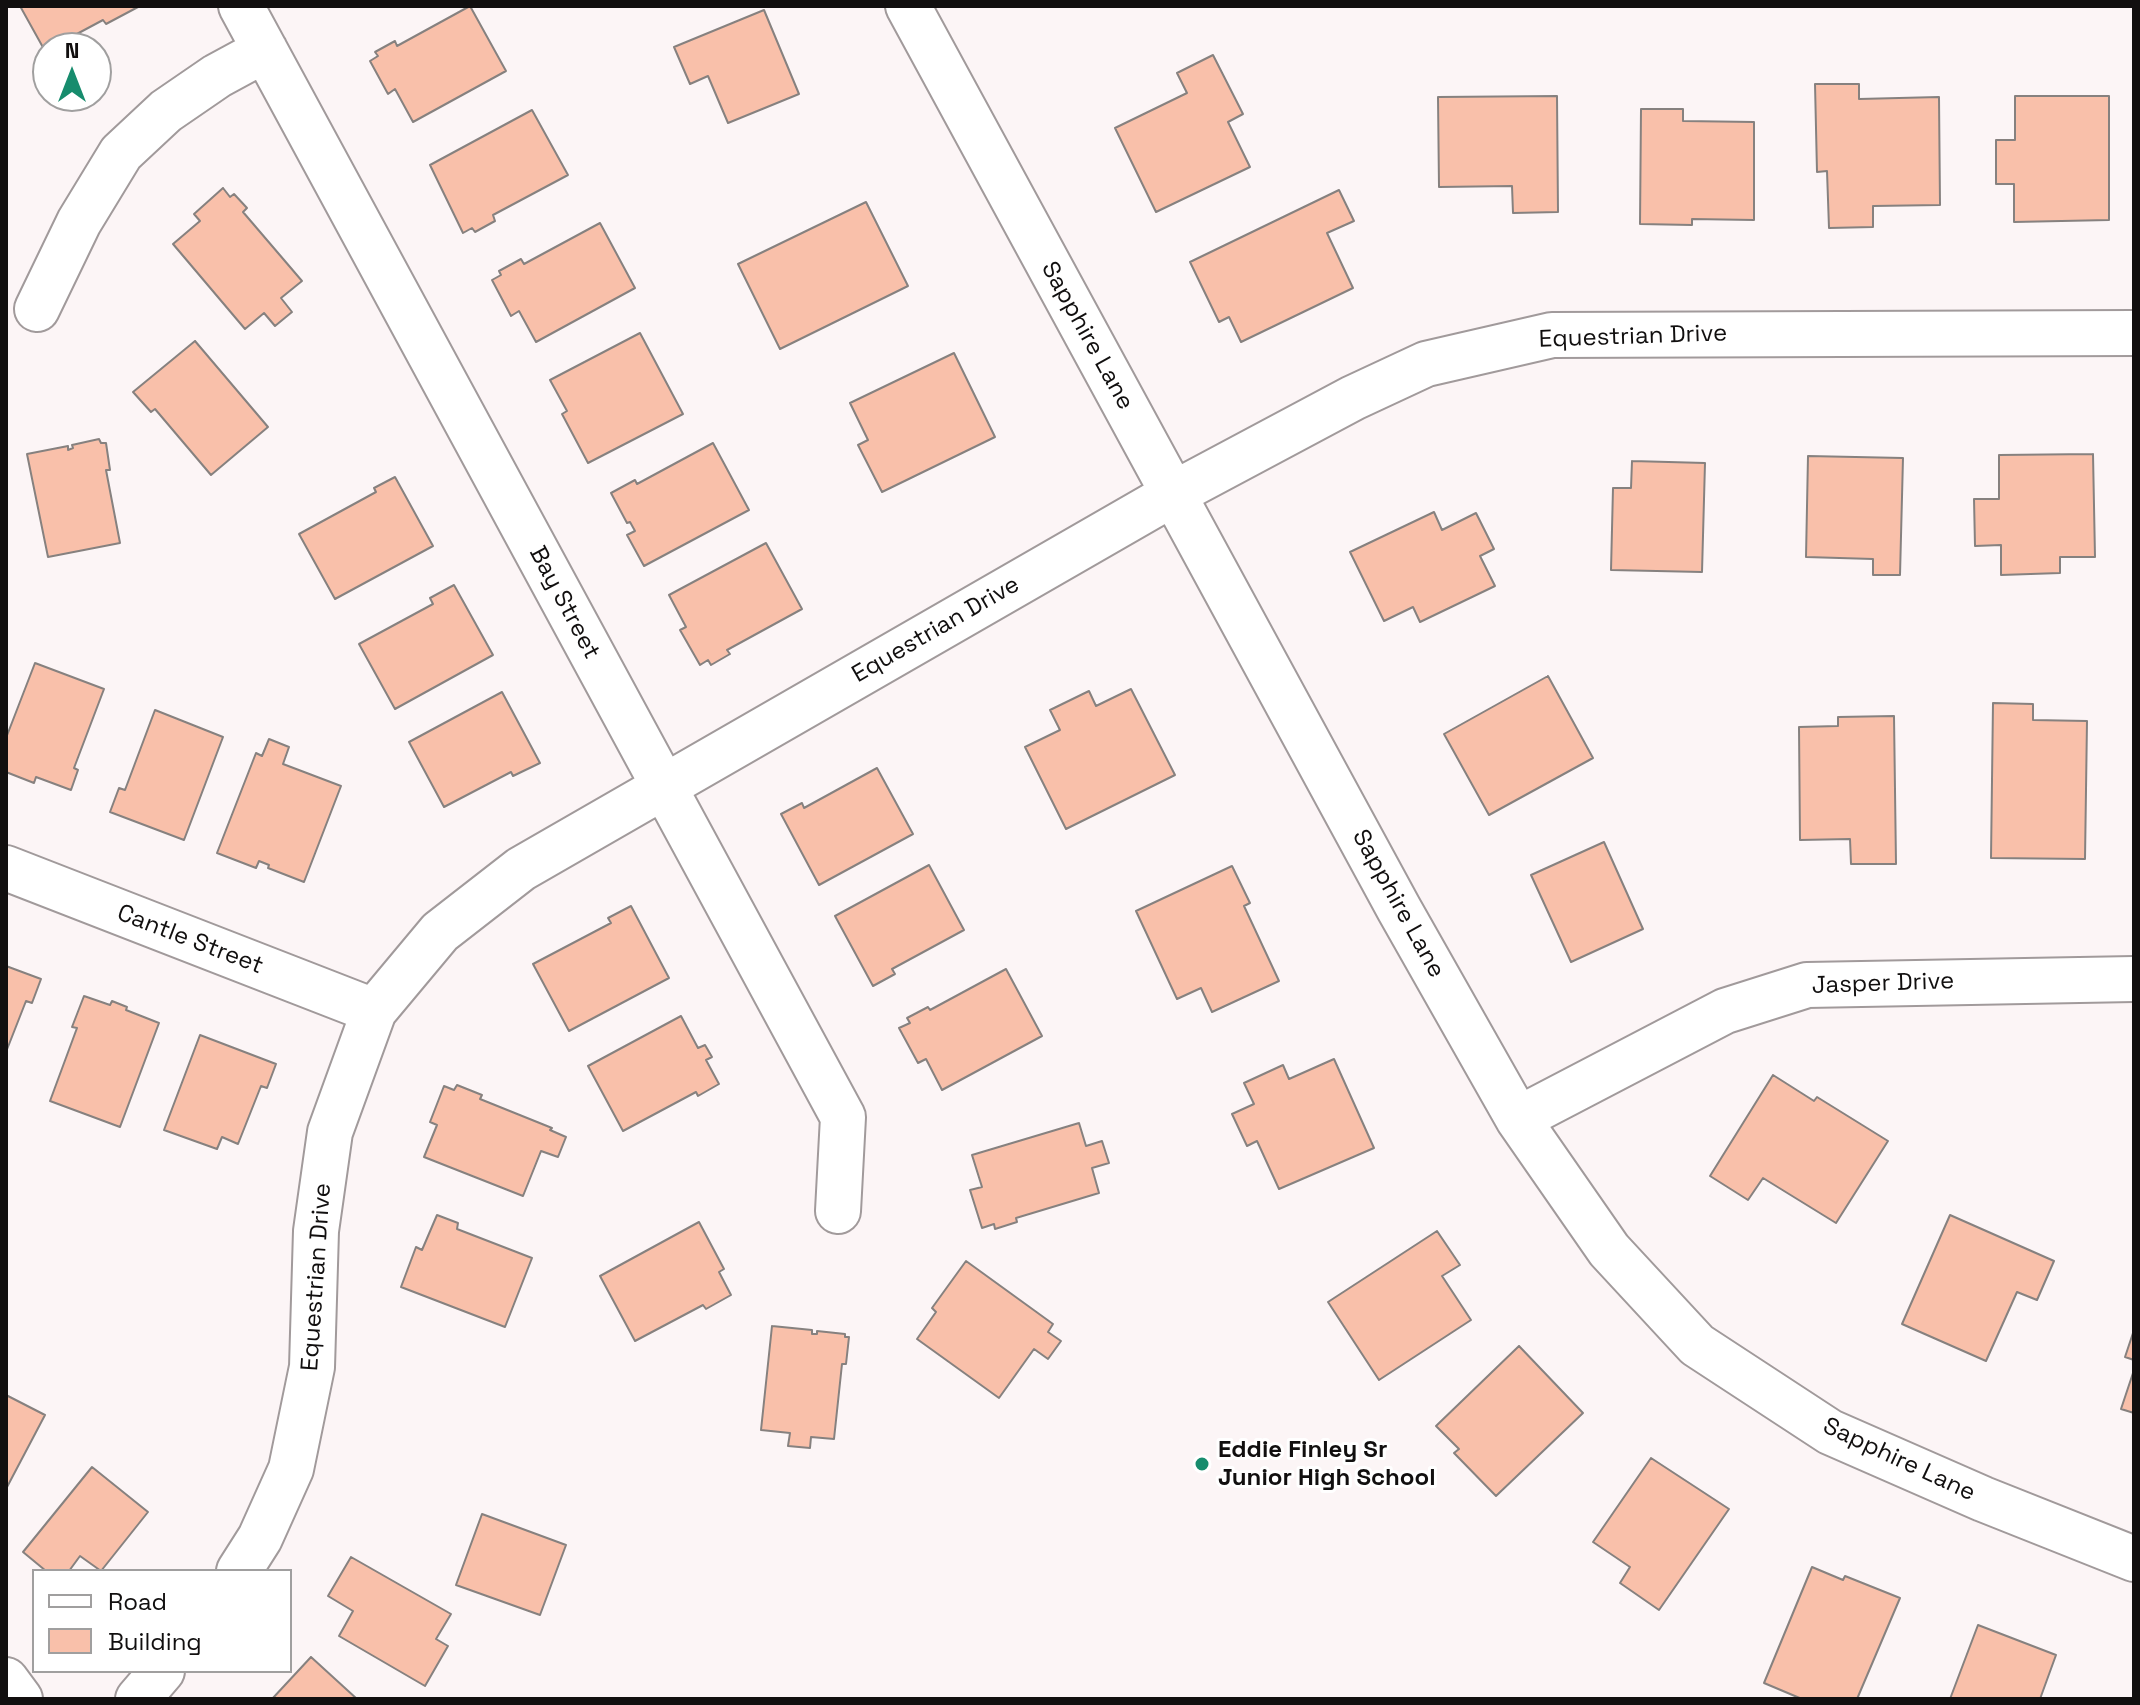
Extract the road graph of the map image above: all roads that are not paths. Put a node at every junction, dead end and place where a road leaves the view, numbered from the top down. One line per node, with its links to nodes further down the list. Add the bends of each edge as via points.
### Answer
1 (241, 6): 3 (street, Bay Street)
2 (908, 6): 6 (street, Sapphire Lane)
3 (265, 50): 4 (street, via 166,111 121,153 79,222); 7 (street, Bay Street)
4 (37, 309)
5 (2134, 333): 6 (street, Equestrian Drive, via 1552,335 1426,364)
6 (1173, 494): 7 (street, Equestrian Drive); 11 (street, Sapphire Lane)
7 (663, 786): 10 (street, Equestrian Drive, via 521,869 440,932); 12 (street, Bay Street, via 843,1117)
8 (6, 868): 10 (street, Cantle Street)
9 (2134, 979): 11 (street, Jasper Drive, via 1807,985 1725,1011)
10 (374, 1011): 14 (street, Equestrian Drive, via 330,1132 316,1231 312,1367 291,1469)
11 (1518, 1119): 13 (street, Sapphire Lane, via 1609,1250 1697,1345 1830,1432)
12 (838, 1211)
13 (2134, 1559)
14 (240, 1569)
15 (160, 1673): 18 (street)
16 (6, 1680): 17 (street)
17 (20, 1699)
18 (138, 1699)

